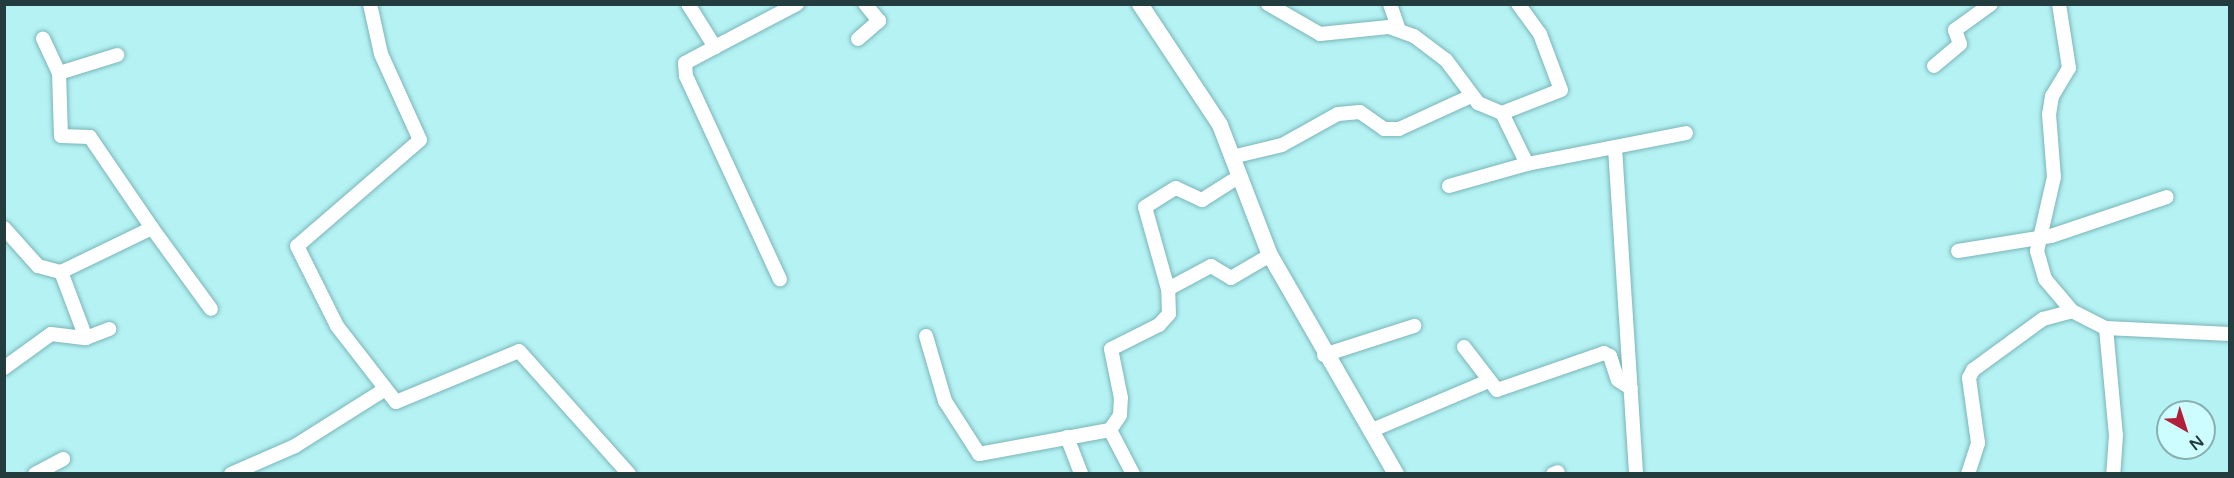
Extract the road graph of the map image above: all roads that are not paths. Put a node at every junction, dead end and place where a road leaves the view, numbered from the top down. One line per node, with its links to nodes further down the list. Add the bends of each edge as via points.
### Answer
1 (370, 4): 48 (street, via 377,43 420,140 297,248 337,326)
2 (688, 4): 14 (street)
3 (797, 4): 14 (street)
4 (865, 4): 13 (street, via 879,21)
5 (1268, 4): 11 (street, via 1320,34)
6 (1390, 4): 11 (street)
7 (1518, 4): 19 (street, via 1540,34 1561,90)
8 (1990, 4): 16 (street, via 1955,30 1960,44)
9 (2059, 4): 29 (street, via 2069,68 2050,102 2054,177)
10 (1143, 6): 22 (street, via 1204,98)
11 (1398, 27): 18 (street, via 1446,60)
12 (43, 39): 17 (street)
13 (858, 39)
14 (715, 47): 33 (street, via 685,63 686,76)
15 (117, 55): 17 (street)
16 (1934, 66)
17 (59, 73): 28 (street, via 61,136 90,137)
18 (1471, 96): 19 (street); 22 (street, via 1399,129 1382,128 1365,113 1338,114 1282,146)
19 (1502, 112): 23 (street)
20 (1686, 133): 21 (street)
21 (1615, 148): 23 (street); 47 (street)
22 (1232, 157): 24 (street)
23 (1527, 164): 25 (street)
24 (1240, 176): 31 (street); 34 (street, via 1202,200 1176,188 1145,207)
25 (1449, 186)
26 (2167, 197): 29 (street)
27 (4, 228): 32 (street, via 38,266)
28 (152, 228): 32 (street); 35 (street)
29 (2041, 238): 30 (street, via 2009,239); 36 (street, via 2037,251 2041,271)
30 (1958, 251)
31 (1270, 255): 34 (street, via 1231,278 1211,266); 44 (street)
32 (61, 272): 42 (street)
33 (780, 279)
34 (1168, 289): 49 (street, via 1166,320 1111,349 1121,398 1120,415)
35 (211, 309)
36 (2072, 311): 38 (street); 60 (street, via 2043,319 1973,370 1969,378 1978,443)
37 (1414, 326): 44 (street)
38 (2106, 328): 40 (street); 61 (street, via 2116,435)
39 (109, 329): 42 (street)
40 (2229, 334)
41 (926, 336): 51 (street, via 945,401 979,454)
42 (86, 338): 45 (street, via 51,334)
43 (1464, 347): 46 (street)
44 (1324, 355): 50 (street)
45 (4, 368)
46 (1486, 382): 47 (street, via 1503,391 1553,367 1604,353 1610,356 1618,380); 50 (street)
47 (1631, 388): 59 (street)
48 (384, 390): 55 (street, via 289,450); 56 (street, via 392,401 401,402 519,351)
49 (1110, 430): 51 (street); 53 (street)
50 (1370, 431): 58 (street)
51 (1067, 437): 57 (street)
52 (63, 459): 54 (street)
53 (1130, 473)
54 (35, 474)
55 (231, 474)
56 (629, 474)
57 (1081, 474)
58 (1396, 474)
59 (1636, 474)
60 (1968, 474)
61 (2113, 474)

